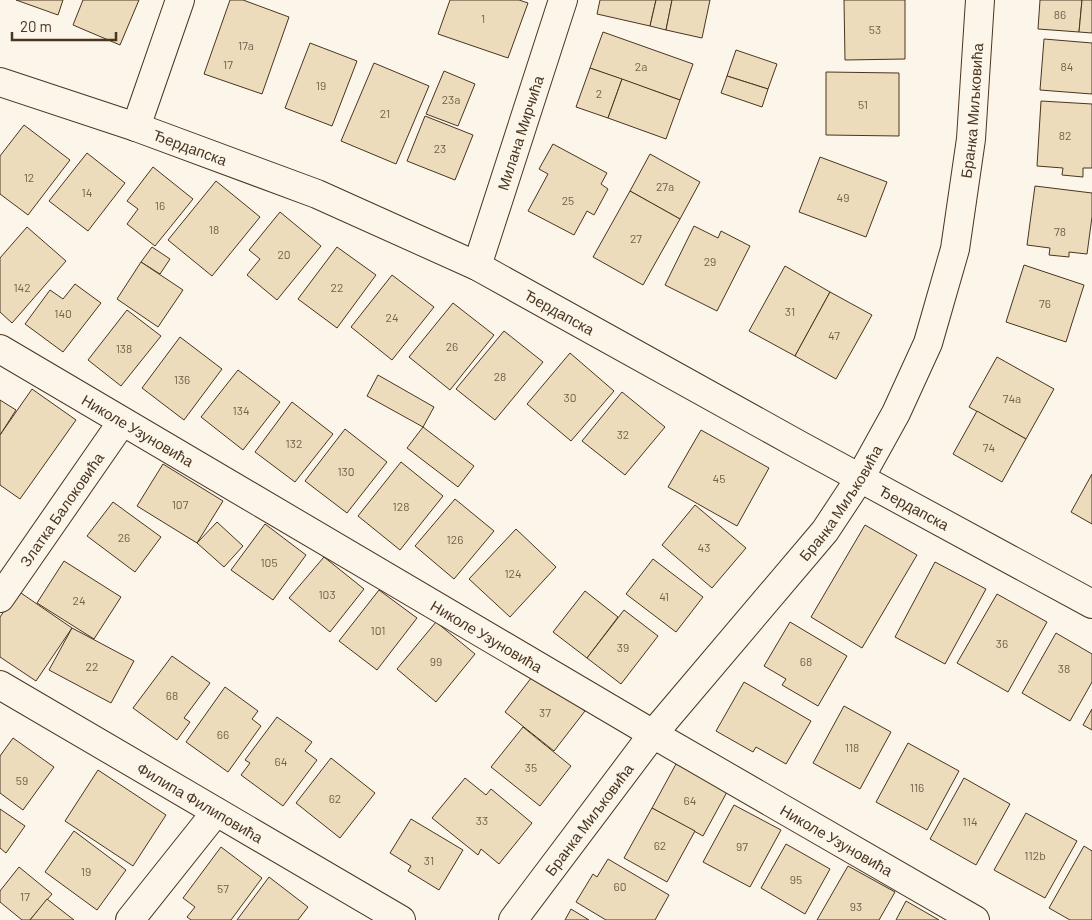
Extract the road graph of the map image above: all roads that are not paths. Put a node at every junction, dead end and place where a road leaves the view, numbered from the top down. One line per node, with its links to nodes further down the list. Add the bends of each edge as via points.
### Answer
1 (180, 0): 5 (street)
2 (563, 0): 6 (street, Милана Мирчића)
3 (980, 0): 9 (street, Бранка Миљковића, via 971,139 955,249 928,344 896,413)
4 (0, 82): 5 (street, Ђердапска)
5 (136, 127): 6 (street, Ђердапска, via 316,194)
6 (477, 266): 9 (street, Ђердапска)
7 (0, 349): 8 (street, Николе Узуновића)
8 (122, 422): 10 (street, Златка Балоковића); 13 (street, Николе Узуновића)
9 (860, 478): 11 (street, Ђердапска); 13 (street, Бранка Миљковића, via 825,531)
10 (0, 598)
11 (1092, 604)
12 (0, 685): 14 (street, Филипа Филиповића)
13 (652, 734): 17 (street, Бранка Миљковића); 18 (street, Николе Узуновића)
14 (216, 812): 15 (street); 16 (street, Филипа Филиповића)
15 (130, 920)
16 (401, 920)
17 (512, 920)
18 (975, 920)

